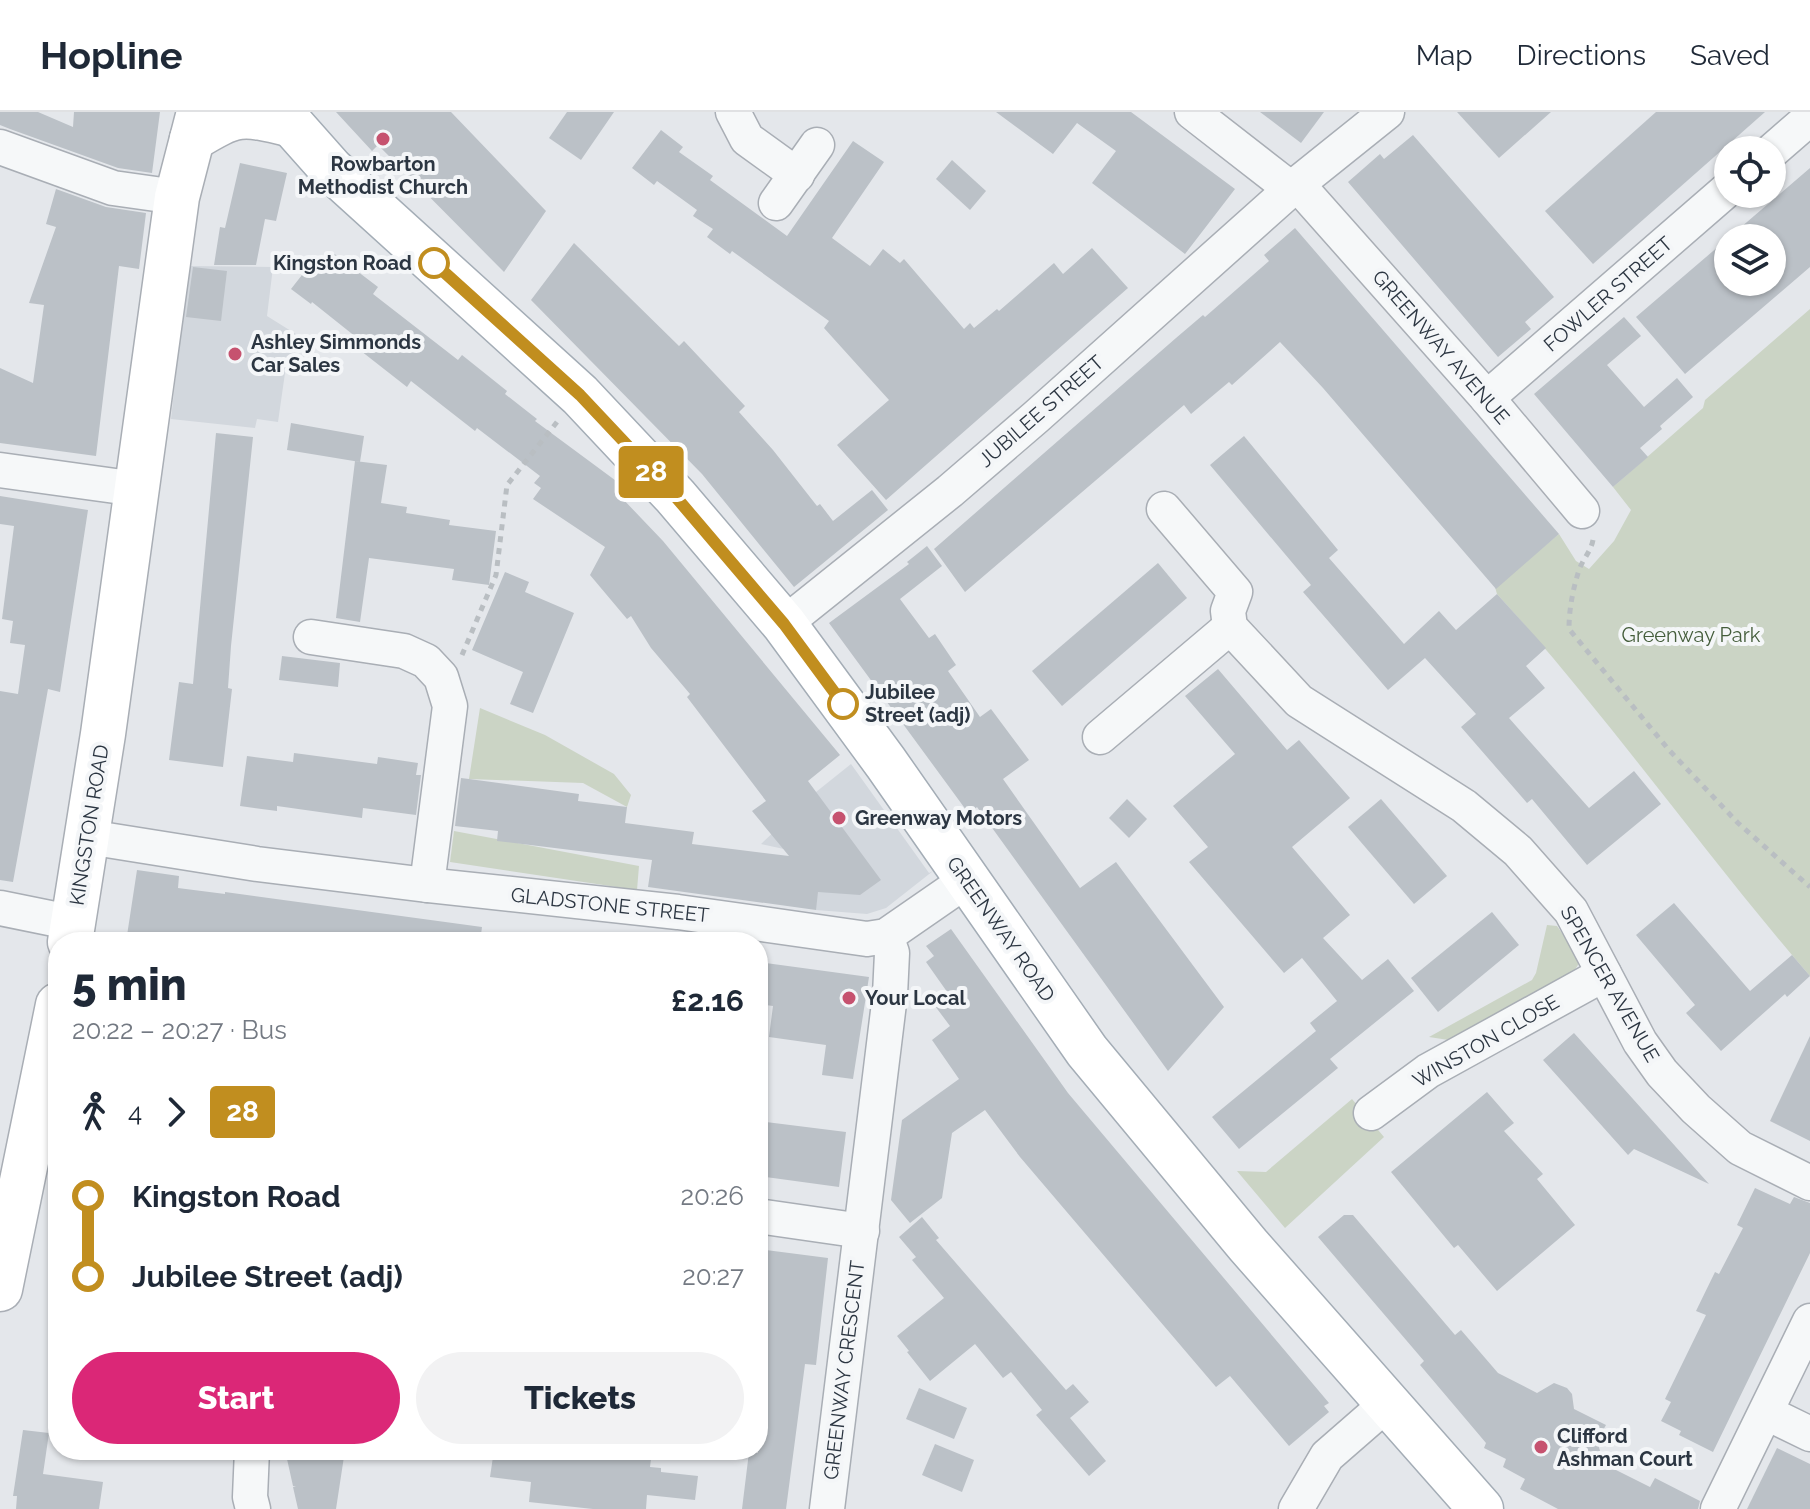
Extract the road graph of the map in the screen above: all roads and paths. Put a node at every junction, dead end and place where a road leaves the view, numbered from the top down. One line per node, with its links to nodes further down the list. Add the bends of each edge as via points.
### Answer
1 (733, 112): 10 (street, via 747,139)
2 (1192, 112): 11 (street, GREENWAY AVENUE)
3 (1387, 112): 11 (street, JUBILEE STREET)
4 (1810, 118): 7 (street)
5 (289, 119): 6 (main road, KINGSTON ROAD, via 257,112); 15 (main road, GREENWAY ROAD, via 332,170)
6 (195, 126): 12 (main road, KINGSTON ROAD)
7 (1786, 139)
8 (817, 145): 10 (street)
9 (0, 147): 12 (street, via 113,188)
10 (797, 175): 14 (street)
11 (1294, 187): 16 (street, GREENWAY AVENUE); 21 (street, JUBILEE STREET, via 950,491)
12 (177, 197): 18 (main road, KINGSTON ROAD)
13 (1714, 201): 16 (street, FOWLER STREET)
14 (776, 203)
15 (580, 395): 21 (main road, GREENWAY ROAD); 24 (path, via 507,485 496,575 460,660)
16 (1487, 398): 20 (street, GREENWAY AVENUE)
17 (0, 470): 18 (street)
18 (137, 489): 26 (main road, KINGSTON ROAD)
19 (1164, 509): 22 (street, via 1235,592 1228,611)
20 (1582, 511): 29 (path, via 1595,530 1580,567 1569,629 1669,750 1738,823)
21 (784, 624): 27 (main road, GREENWAY ROAD)
22 (1230, 627): 25 (street); 33 (street, SPENCER AVENUE, via 1299,701 1464,806 1518,851 1571,911)
23 (311, 637): 24 (street, via 404,651 426,661)
24 (442, 681): 28 (street, via 450,706)
25 (1100, 737)
26 (88, 837): 28 (street, GLADSTONE STREET); 31 (main road, KINGSTON ROAD)
27 (967, 880): 32 (street); 41 (main road, GREENWAY ROAD, via 1087,1051 1248,1245)
28 (427, 885): 32 (street, GLADSTONE STREET, via 867,939)
29 (1810, 887)
30 (0, 908): 31 (street)
31 (72, 932)
32 (886, 936): 38 (street, GREENWAY CRESCENT, via 892,953 890,995)
33 (1604, 974): 34 (street, WINSTON CLOSE, via 1428,1071); 36 (street, SPENCER AVENUE, via 1640,1042 1696,1109 1740,1148)
34 (1371, 1113)
35 (47, 1121): 39 (main road)
36 (1810, 1183)
37 (768, 1217): 38 (street)
38 (862, 1231): 46 (street, GREENWAY CRESCENT)
39 (0, 1289)
40 (1810, 1321): 42 (street)
41 (1389, 1402): 47 (street, via 1327,1456); 48 (main road, GREENWAY ROAD)
42 (1767, 1413): 43 (street); 49 (street)
43 (1810, 1434)
44 (252, 1460): 45 (street)
45 (253, 1509)
46 (827, 1509)
47 (1296, 1509)
48 (1481, 1509)
49 (1718, 1509)

